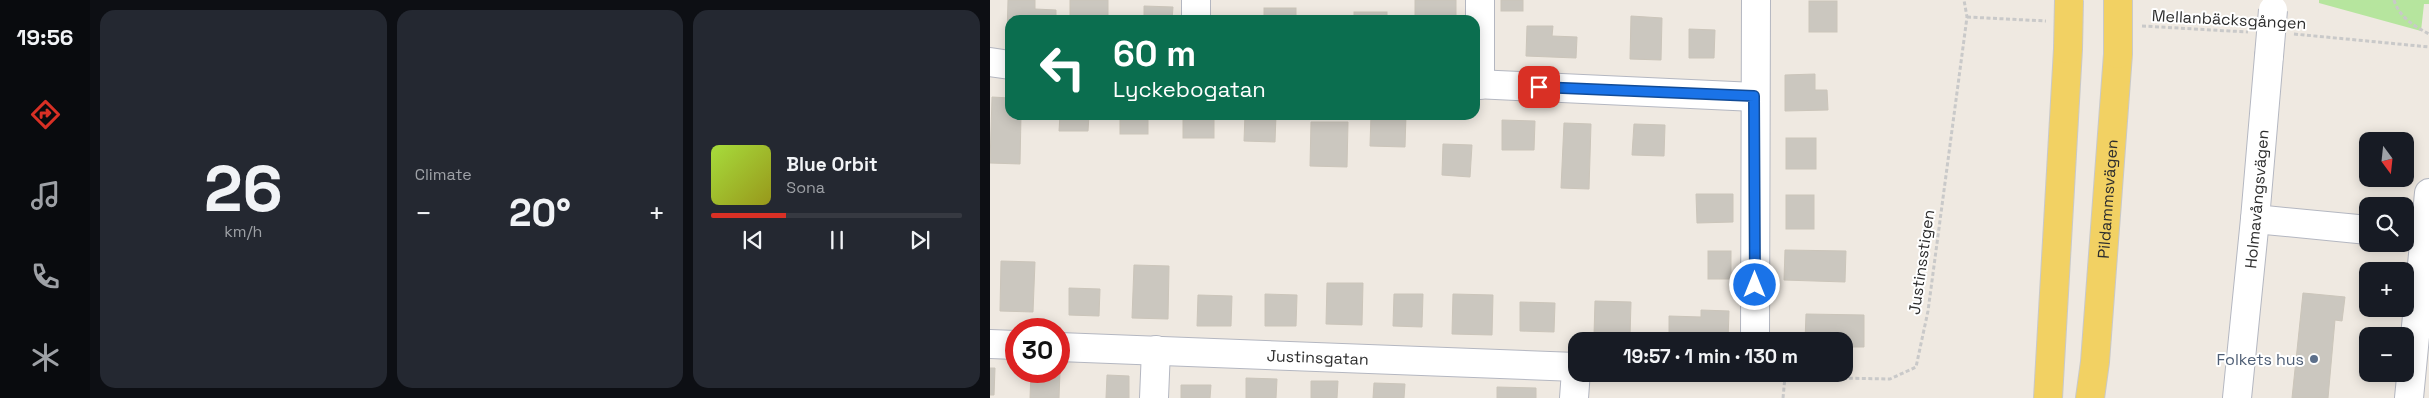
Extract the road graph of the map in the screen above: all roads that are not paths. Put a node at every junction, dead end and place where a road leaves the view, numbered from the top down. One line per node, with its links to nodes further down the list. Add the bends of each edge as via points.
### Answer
1 (1196, 0): 7 (street)
2 (1480, 0): 8 (street)
3 (1756, 0): 12 (street)
4 (2118, 0): 26 (main road, Pildammsvägen, bridge, via 2118,54)
5 (2273, 5): 14 (street, Holmavångsvägen, bridge)
6 (2062, 11): 25 (main road, bridge, via 2068,49)
7 (1196, 15)
8 (1479, 15)
9 (990, 62): 10 (street)
10 (1005, 64)
11 (1480, 84): 12 (street)
12 (1754, 96): 16 (street)
13 (2429, 193): 28 (street)
14 (2255, 219): 15 (street); 27 (street, Holmavångsvägen)
15 (2359, 229)
16 (1755, 332)
17 (990, 344): 18 (street)
18 (1005, 345)
19 (1070, 347): 20 (street, Justinsgatan)
20 (1156, 350): 21 (street, Justinsgatan); 23 (street)
21 (1568, 367)
22 (1575, 382): 24 (street)
23 (1154, 398)
24 (1574, 398)
25 (2048, 398)
26 (2090, 398)
27 (2236, 398)
28 (2409, 398)

